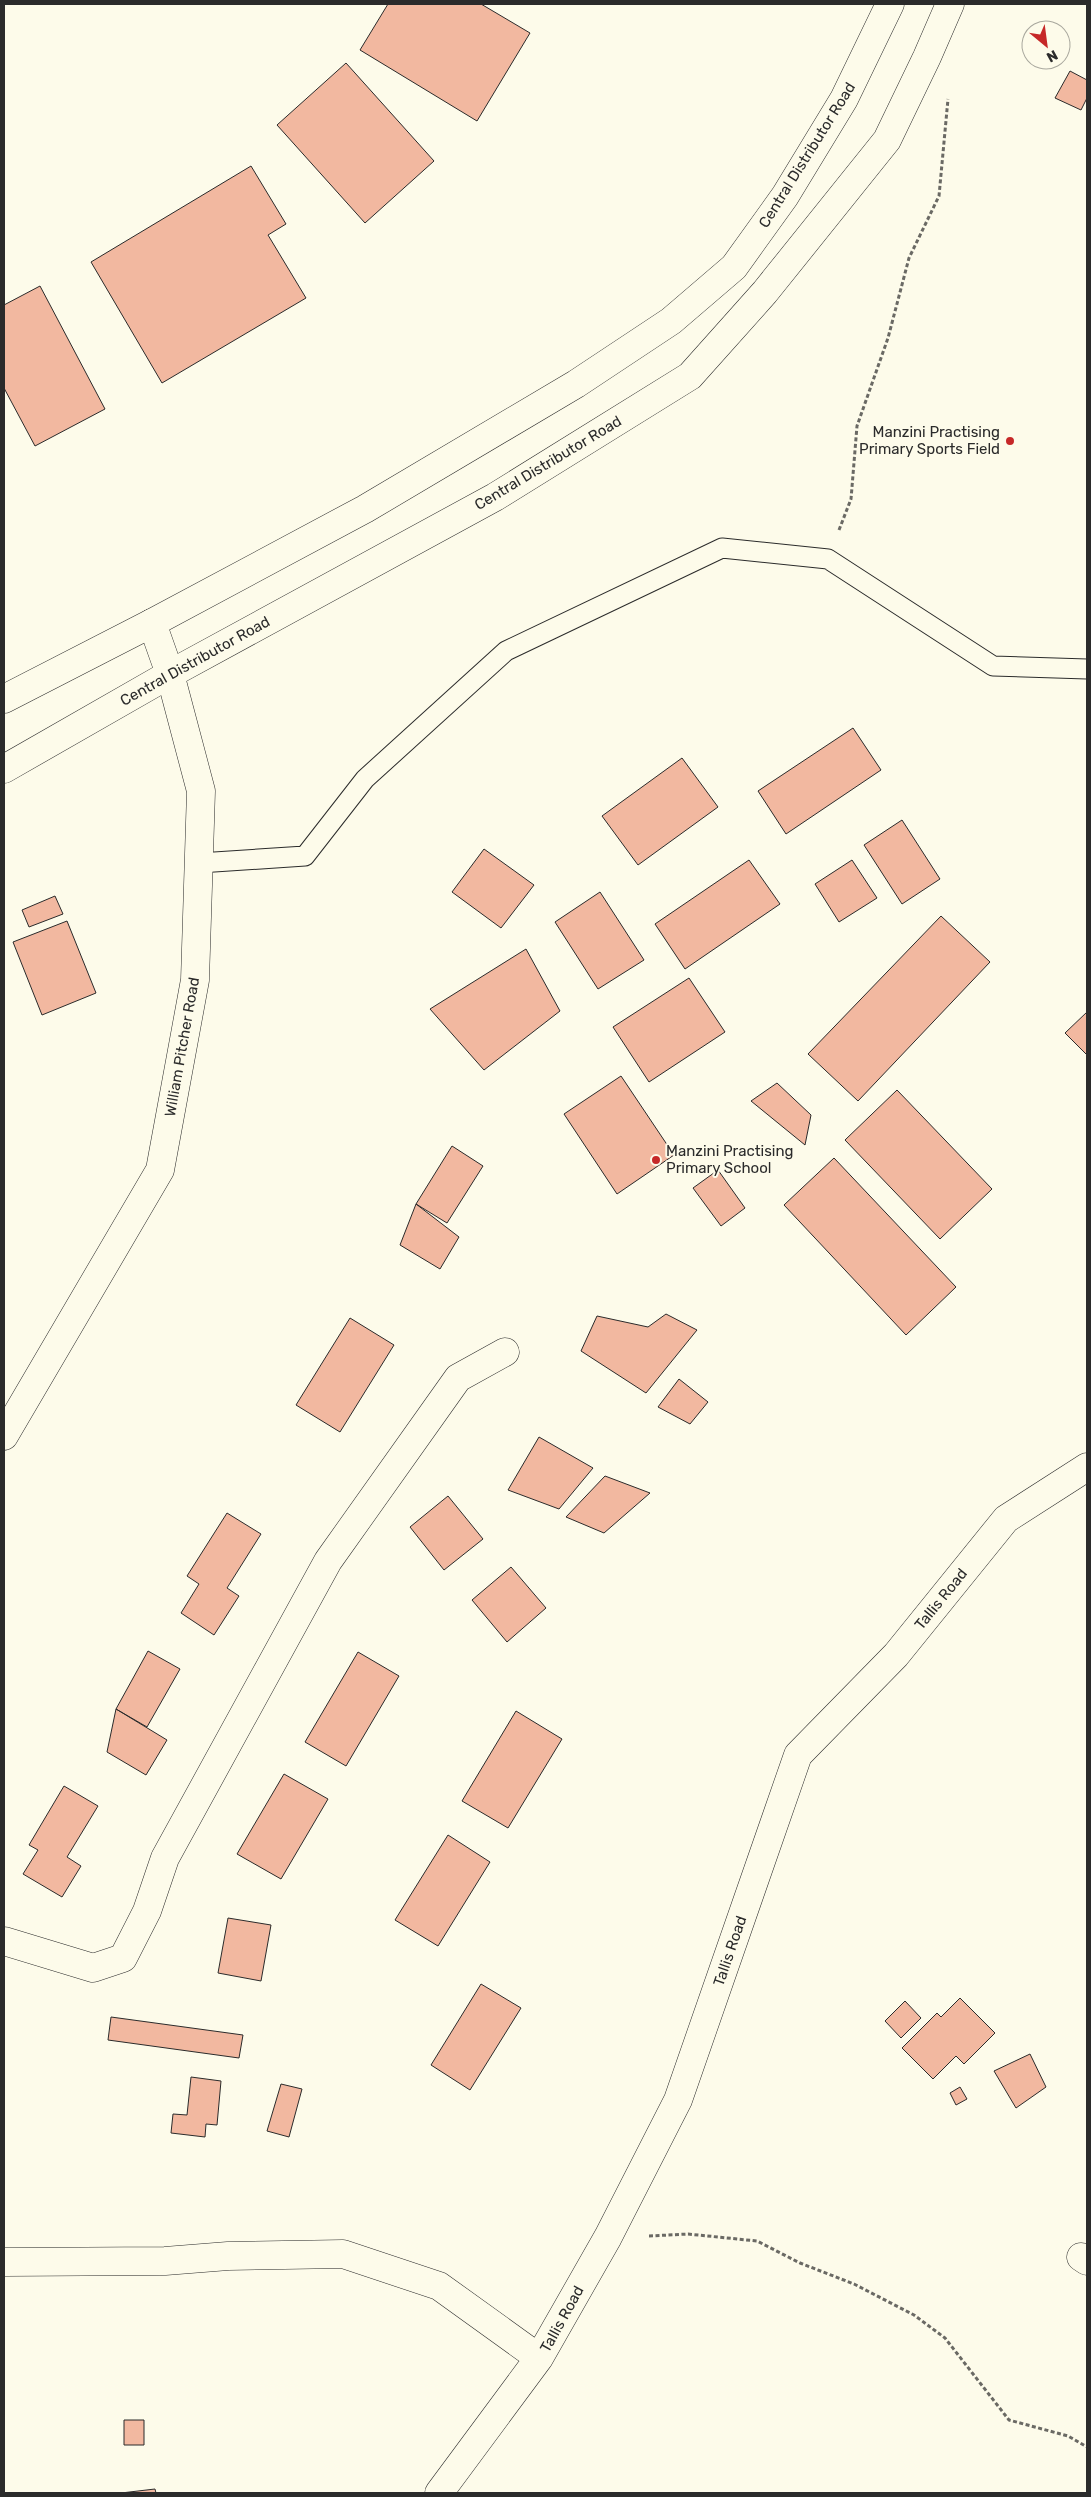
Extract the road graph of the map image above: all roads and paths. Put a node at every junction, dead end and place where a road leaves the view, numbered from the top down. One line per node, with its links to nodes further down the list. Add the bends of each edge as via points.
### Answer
1 (890, 4): 5 (main road, Central Distributor Road, via 844,100 785,196 734,267 671,321 576,384 365,509)
2 (950, 4): 7 (main road, Central Distributor Road, via 887,140 765,292 690,376 495,497)
3 (948, 96): 4 (path, via 939,196 909,258 888,338 858,426 851,498)
4 (828, 559): 6 (lane, via 993,666); 10 (lane, via 722,548 506,651 365,779 305,856)
5 (152, 623): 7 (main road, William Pitcher Road); 8 (main road, Central Distributor Road)
6 (1087, 669)
7 (170, 674): 9 (main road, Central Distributor Road); 10 (main road, William Pitcher Road, via 201,791)
8 (4, 699)
9 (4, 769)
10 (199, 863): 12 (main road, William Pitcher Road, via 195,980 160,1170)
11 (505, 1352): 14 (main road, via 458,1378 328,1561 165,1858 147,1911 124,1958 93,1968)
12 (4, 1436)
13 (1087, 1467): 15 (main road, Tallis Road, via 1006,1519 896,1655 798,1754 678,2100)
14 (4, 1941)
15 (608, 2237): 17 (main road, Tallis Road); 18 (path, via 688,2234 757,2241 914,2315 944,2338 1009,2420 1068,2436)
16 (4, 2262): 17 (main road, via 165,2261 228,2256 343,2254 439,2286)
17 (539, 2358): 19 (main road, Tallis Road)
18 (1087, 2447)
19 (438, 2493)

